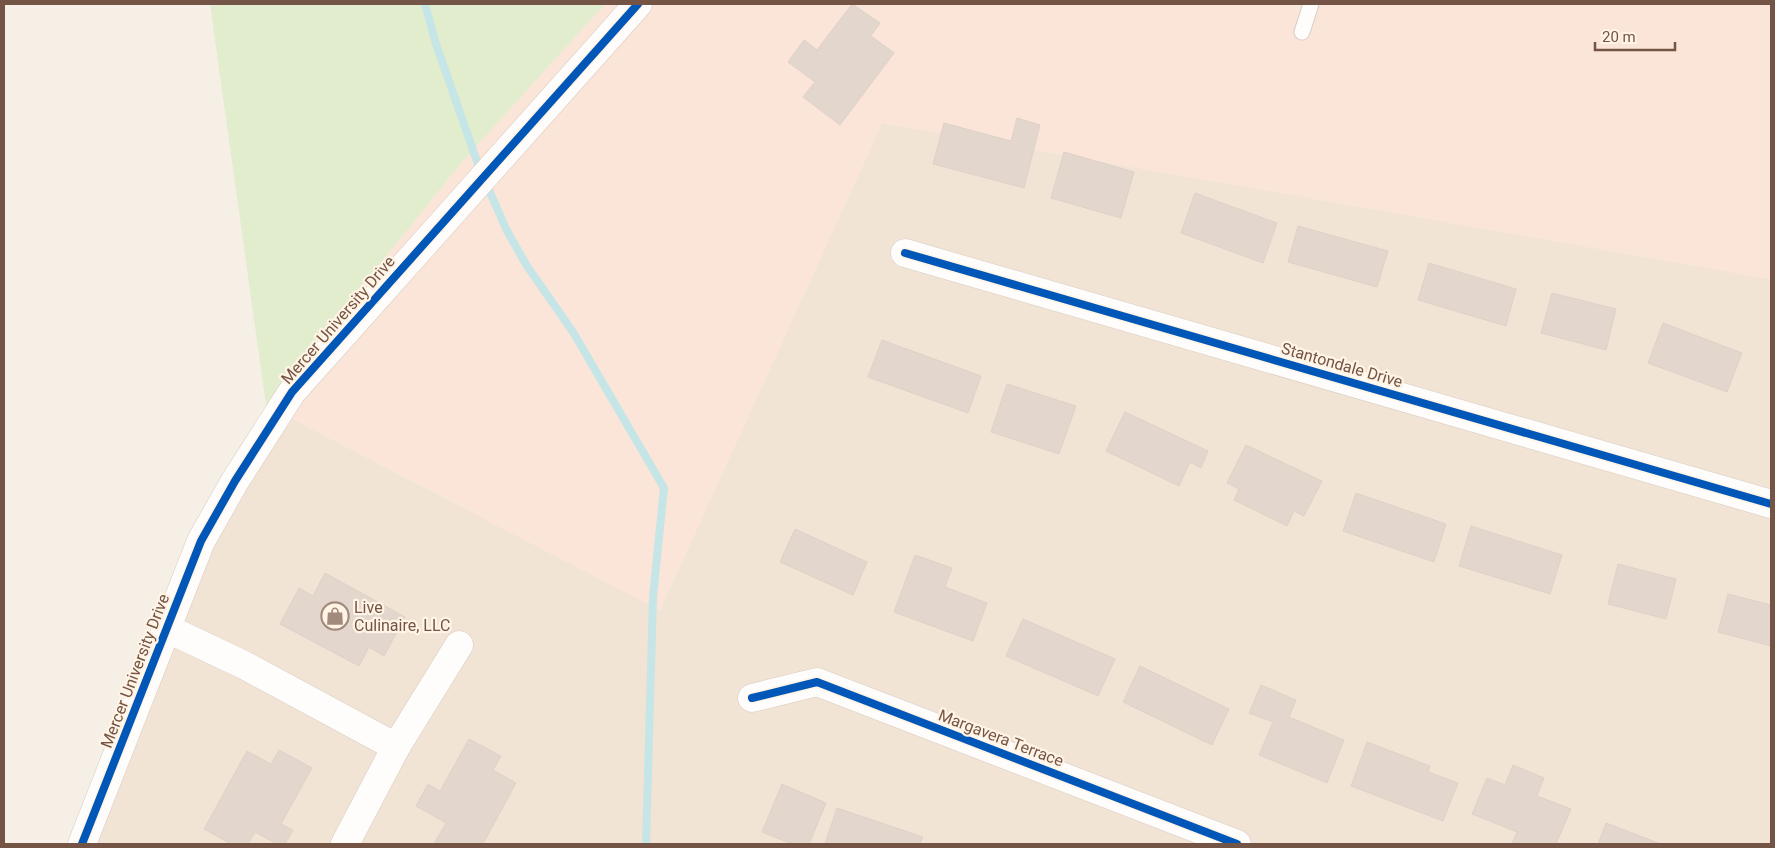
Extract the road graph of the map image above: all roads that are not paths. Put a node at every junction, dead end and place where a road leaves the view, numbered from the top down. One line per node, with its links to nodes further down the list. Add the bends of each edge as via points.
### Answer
1 (638, 4): 6 (street, Mercer University Drive, via 292,392 201,541)
2 (1311, 4): 3 (lane)
3 (1302, 32)
4 (905, 253): 5 (street, Stantondale Drive)
5 (1771, 504)
6 (166, 628): 9 (street, via 244,665); 10 (street, Mercer University Drive)
7 (459, 645): 9 (street)
8 (752, 698): 12 (street, Margavera Terrace, via 817,682)
9 (396, 747): 11 (street)
10 (82, 844)
11 (345, 844)
12 (1237, 844)

